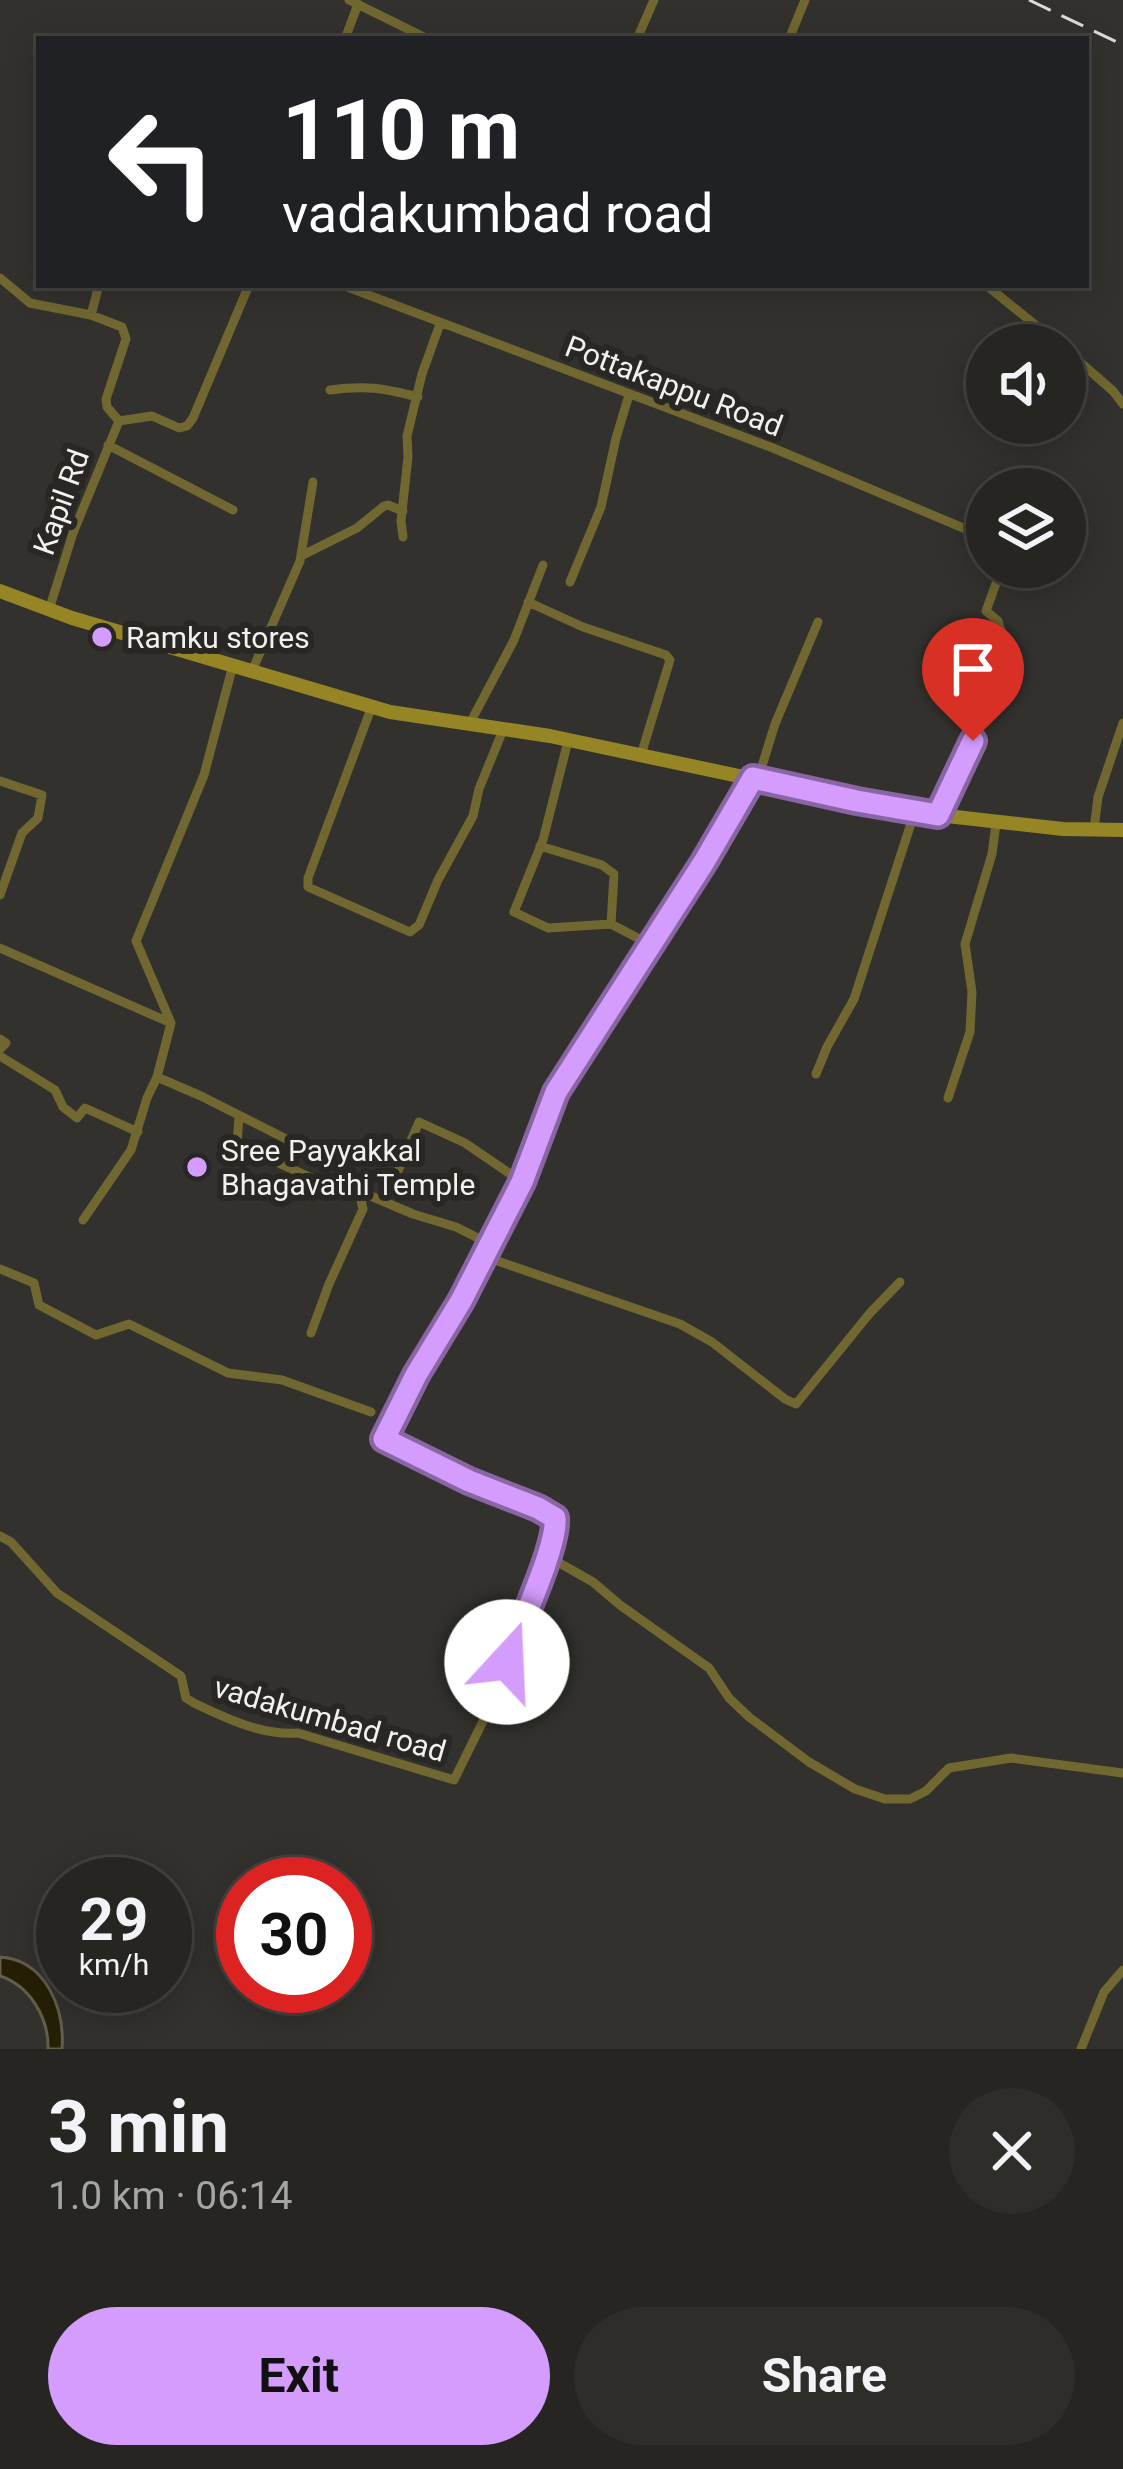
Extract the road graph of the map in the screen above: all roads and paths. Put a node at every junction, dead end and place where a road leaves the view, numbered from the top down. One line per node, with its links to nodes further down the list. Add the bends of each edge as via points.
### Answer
1 (654, 0): 6 (street)
2 (805, 0): 7 (street)
3 (354, 2): 4 (street); 5 (street)
4 (346, 36)
5 (422, 36)
6 (638, 36)
7 (790, 36)
8 (0, 278): 15 (street, via 30,303)
9 (98, 288): 15 (street)
10 (248, 288): 23 (street, Kapil Rd, via 187,425 152,416)
11 (349, 288): 16 (street, Pottakappu Road)
12 (990, 288): 14 (street)
13 (1007, 288): 14 (street)
14 (1003, 297): 17 (street)
15 (91, 315): 23 (street, via 114,322 127,339 106,399)
16 (440, 324): 20 (street, Pottakappu Road); 21 (street)
17 (1035, 324)
18 (1086, 368): 22 (street)
19 (330, 390): 21 (street, via 379,387)
20 (629, 395): 28 (street, Pottakappu Road); 32 (street, via 602,507)
21 (418, 397): 27 (street)
22 (1123, 404)
23 (119, 421): 24 (street, Kapil Rd)
24 (108, 445): 26 (street); 36 (street, Kapil Rd)
25 (313, 482): 30 (street)
26 (233, 510)
27 (403, 511): 29 (street); 30 (street, via 384,506)
28 (966, 529)
29 (403, 537)
30 (301, 556): 39 (street)
31 (543, 565): 35 (street)
32 (570, 582)
33 (994, 588): 49 (street, via 986,611 998,621 994,649 1007,667)
34 (0, 591): 36 (main road)
35 (528, 602): 42 (street); 45 (street, via 670,660)
36 (49, 610): 38 (main road)
37 (818, 622): 46 (street)
38 (233, 665): 39 (main road); 58 (street, via 204,775 136,941)
39 (252, 671): 40 (main road)
40 (372, 706): 42 (main road); 43 (street, via 308,887 410,932 473,816)
41 (1123, 723): 51 (street)
42 (469, 725): 43 (main road)
43 (503, 730): 44 (main road)
44 (568, 741): 45 (main road); 53 (street)
45 (641, 755): 46 (main road)
46 (756, 778): 48 (main road); 56 (street)
47 (0, 781): 54 (street, via 42,795)
48 (914, 811): 49 (main road); 61 (street, via 854,999)
49 (938, 815): 50 (main road)
50 (996, 824): 51 (main road); 63 (street, via 965,944 970,1032)
51 (1094, 830): 52 (main road)
52 (1123, 830)
53 (540, 846): 55 (street, via 614,874); 55 (street, via 514,912 548,928)
54 (0, 895)
55 (611, 924): 56 (street)
56 (651, 945): 66 (street, via 556,1092)
57 (0, 948): 58 (street)
58 (171, 1023): 62 (street)
59 (0, 1039): 60 (street)
60 (0, 1053): 65 (street, via 55,1090 77,1118 85,1108)
61 (816, 1074)
62 (157, 1077): 64 (street); 65 (street)
63 (948, 1098)
64 (239, 1117): 67 (street, via 316,1154); 67 (street, via 237,1144)
65 (139, 1132): 69 (street)
66 (522, 1182): 68 (street, via 419,1122); 70 (street)
67 (359, 1191): 68 (street); 74 (street, via 363,1209)
68 (385, 1201): 70 (street)
69 (82, 1220)
70 (490, 1244): 71 (street)
71 (483, 1256): 73 (street, via 680,1324 796,1404); 77 (street, via 384,1439 551,1515 556,1528)
72 (0, 1269): 75 (street, via 34,1283 39,1305 96,1335 129,1324 228,1373 282,1381)
73 (900, 1282)
74 (311, 1333)
75 (371, 1412)
76 (0, 1536): 77 (street, vadakumbad road, via 57,1593 181,1676 194,1703 454,1780)
77 (547, 1556): 78 (street, via 709,1668 749,1717 855,1789 910,1799 949,1768 1011,1758)
78 (1123, 1773)
79 (1123, 1970): 80 (street, via 1104,1992)
80 (1081, 2049)

